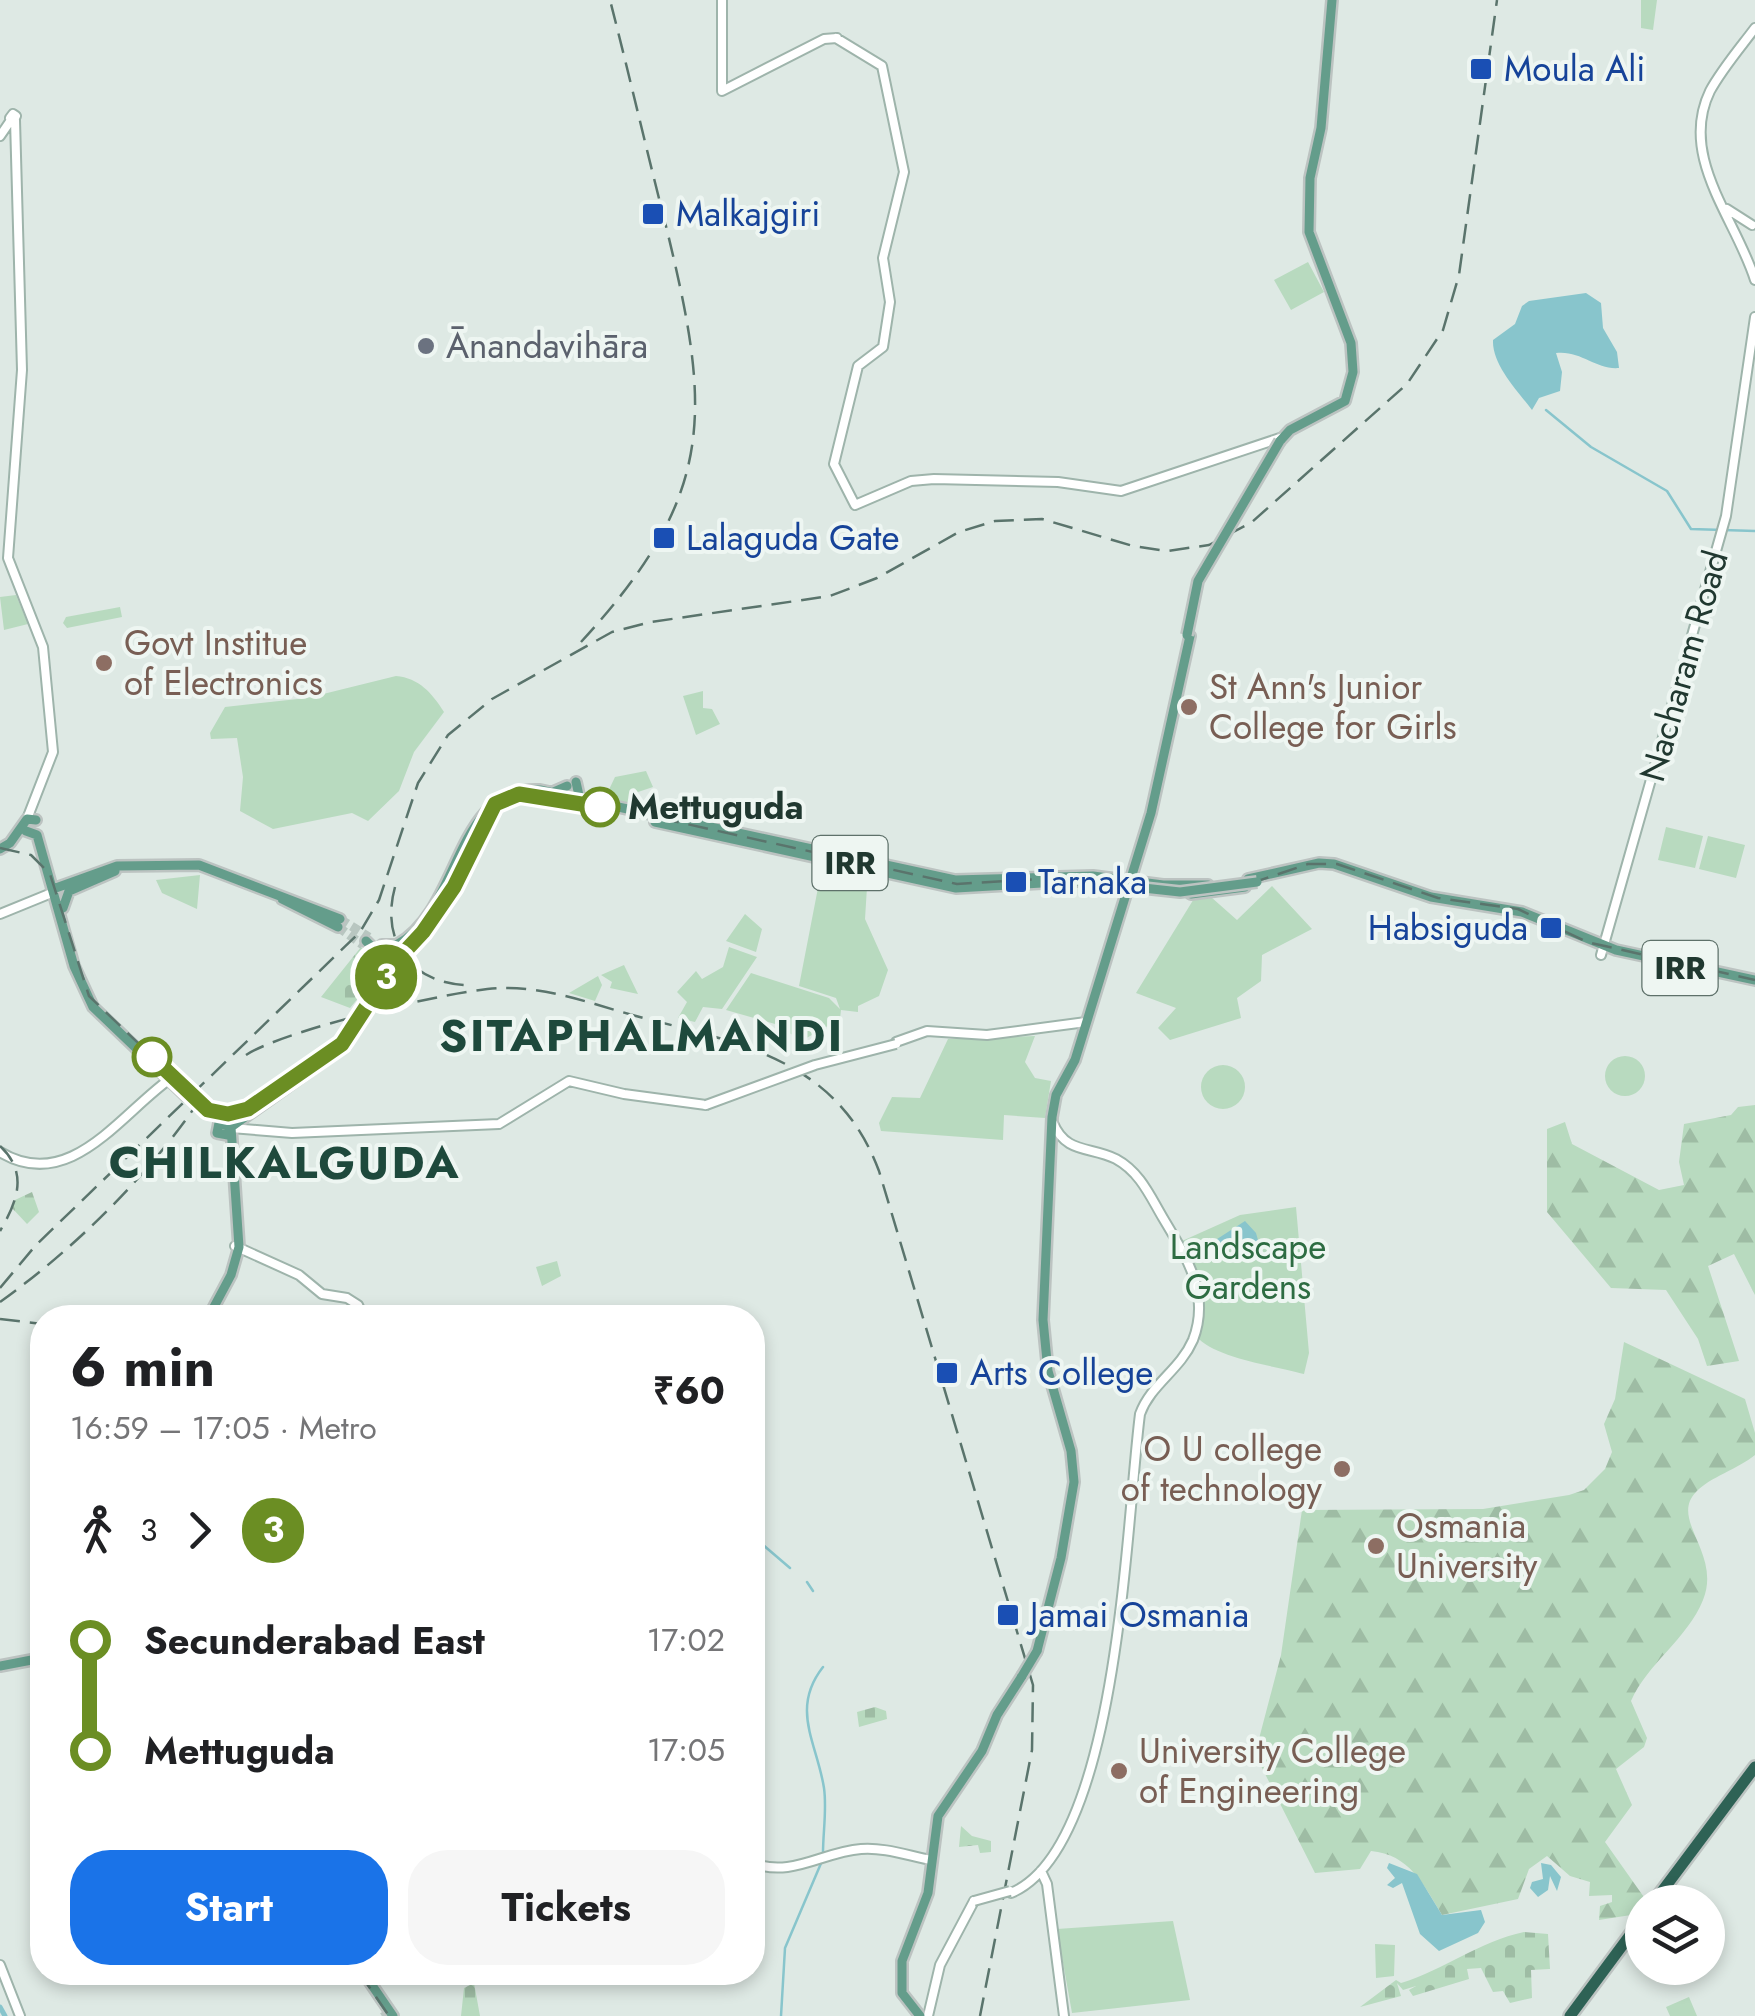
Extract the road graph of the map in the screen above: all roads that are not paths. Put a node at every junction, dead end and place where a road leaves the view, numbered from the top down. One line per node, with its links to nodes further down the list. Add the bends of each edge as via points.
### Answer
1 (723, 0): 12 (main road, via 722,90 836,38 881,63 904,168 883,258 890,302 883,347 857,369 834,464 855,505 934,479 1122,491)
2 (1334, 0): 12 (main road, via 1312,240 1350,338 1354,372 1345,402)
3 (1755, 32): 5 (main road, via 1720,80 1704,118 1706,161); 7 (main road, via 1712,87 1701,126 1706,170)
4 (0, 136): 14 (main road, via 13,120 22,370 9,551)
5 (1727, 209): 6 (main road); 7 (main road)
6 (1754, 227): 7 (main road)
7 (1736, 232): 8 (main road); 9 (main road)
8 (1755, 268)
9 (1755, 280)
10 (1755, 317): 13 (main road, Nacharam Road)
11 (1755, 336): 13 (main road, Nacharam Road)
12 (1286, 437): 28 (main road, bridge, via 1198,582 1159,771)
13 (1725, 529): 34 (main road, Nacharam Road)
14 (30, 612): 17 (main road, via 45,657 53,757); 17 (main road, via 48,658 56,756)
15 (551, 793): 16 (main road, IRR); 16 (main road, via 572,784); 24 (main road, IRR, via 517,791 492,802)
16 (580, 800): 18 (main road, IRR)
17 (33, 820): 19 (main road); 20 (main road); 21 (main road)
18 (707, 830): 24 (main road, IRR, via 519,794 491,807); 26 (main road, IRR, via 925,878)
19 (26, 832): 20 (main road); 29 (main road, via 37,834)
20 (0, 851)
21 (52, 870): 25 (main road); 29 (main road)
22 (161, 870): 23 (main road); 25 (main road, via 117,866); 32 (main road, via 205,866)
23 (115, 871): 29 (main road); 29 (main road)
24 (457, 873): 35 (main road, IRR, via 440,902)
25 (77, 878): 29 (main road)
26 (1064, 879): 27 (main road, IRR, bridge, via 1180,890); 28 (main road)
27 (1261, 880): 28 (main road, via 1200,894); 30 (main road, IRR, via 1312,869 1355,874)
28 (1125, 884): 37 (main road)
29 (56, 893): 31 (main road); 38 (main road, via 95,1003); 38 (main road, via 77,974 93,1007)
30 (1437, 901): 34 (main road, IRR, via 1514,914); 34 (main road, IRR, via 1522,912)
31 (0, 913)
32 (339, 923)
33 (366, 941): 35 (main road)
34 (1605, 947): 36 (main road, IRR)
35 (390, 954): 42 (main road, via 338,1046)
36 (1755, 982)
37 (1084, 1024): 40 (main road, via 1052,1094); 42 (main road, bridge, via 978,1039 927,1034 702,1104 569,1081 499,1124)
38 (176, 1083): 44 (main road, via 87,1150 34,1166)
39 (202, 1107): 42 (main road)
40 (1051, 1116): 41 (main road); 43 (main road); 48 (main road, via 1041,1347 1072,1468)
41 (1059, 1134): 43 (main road); 54 (main road, via 1073,1147 1114,1158 1138,1177 1189,1262 1199,1300 1192,1340 1140,1414 1106,1702 1070,1826)
42 (224, 1139): 45 (main road)
43 (1050, 1140): 48 (main road, via 1044,1346 1074,1468)
44 (0, 1150)
45 (237, 1247): 46 (main road); 47 (main road, via 299,1275 322,1294)
46 (212, 1305)
47 (358, 1305)
48 (1059, 1563): 52 (main road, bridge, via 1038,1648 938,1816)
49 (30, 1659): 50 (main road)
50 (0, 1664)
51 (1755, 1770): 55 (highway)
52 (932, 1860): 53 (main road, via 866,1848); 56 (main road)
53 (765, 1866)
54 (1040, 1876): 63 (main road, bridge, via 975,1902 940,1965); 64 (main road)
55 (1669, 1885)
56 (928, 1890): 61 (main road, via 902,1958 902,1993); 61 (main road, via 900,1960 900,1994)
57 (1625, 1945): 65 (highway)
58 (0, 1965): 62 (main road)
59 (370, 1985): 60 (main road)
60 (389, 2014)
61 (917, 2015)
62 (20, 2016)
63 (929, 2016)
64 (1063, 2016)
65 (1572, 2016)

